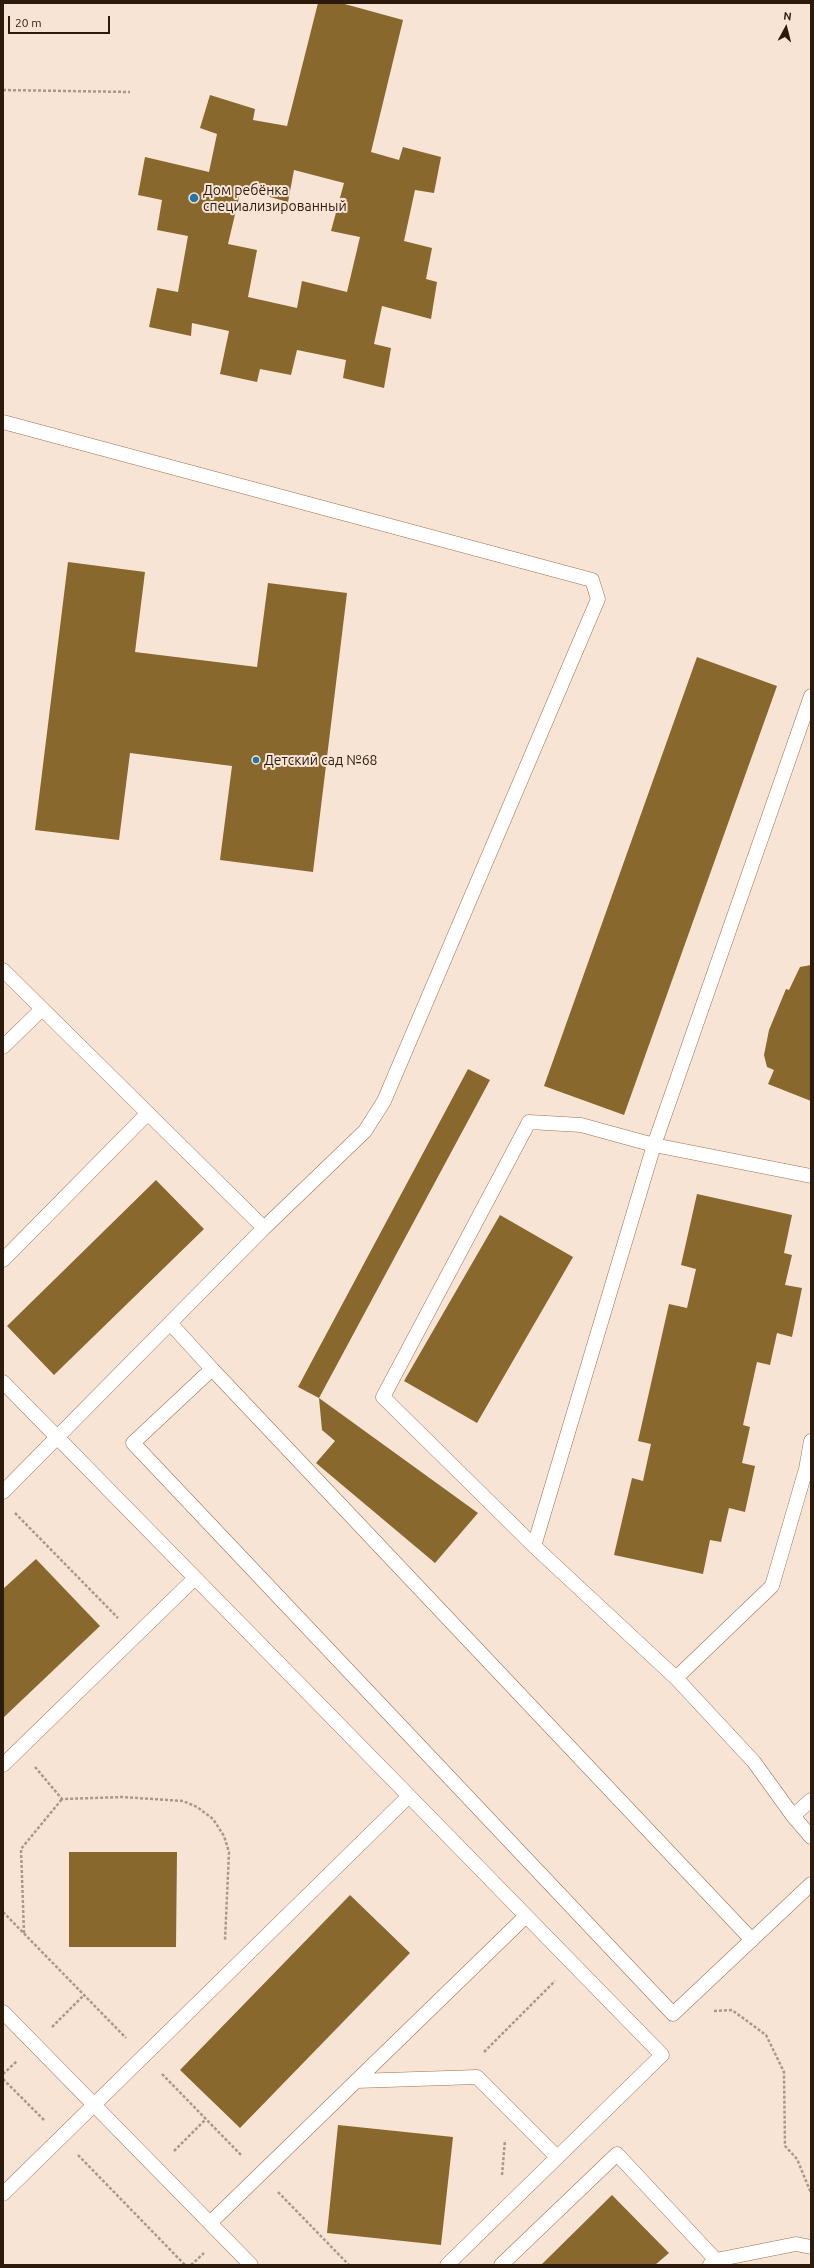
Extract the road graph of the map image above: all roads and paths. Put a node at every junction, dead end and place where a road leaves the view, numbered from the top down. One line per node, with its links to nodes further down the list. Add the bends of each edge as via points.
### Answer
1 (3, 90): 2 (path)
2 (130, 92)
3 (3, 422): 11 (lane, via 592,580 598,599 384,1101 365,1131)
4 (811, 696): 9 (lane)
5 (3, 970): 6 (lane)
6 (42, 1009): 7 (lane); 8 (lane)
7 (3, 1047)
8 (148, 1113): 11 (lane); 12 (lane)
9 (654, 1146): 10 (lane); 21 (lane); 21 (lane, via 581,1125 529,1122 383,1397)
10 (811, 1176)
11 (264, 1228): 13 (lane)
12 (3, 1260)
13 (170, 1324): 14 (lane); 16 (lane)
14 (212, 1369): 38 (lane); 42 (lane, via 133,1443)
15 (3, 1382): 16 (lane)
16 (57, 1437): 19 (lane); 22 (lane)
17 (811, 1441): 18 (lane)
18 (808, 1470): 24 (lane, via 772,1586)
19 (3, 1492)
20 (14, 1512): 23 (path)
21 (534, 1546): 24 (lane)
22 (195, 1578): 23 (lane); 27 (lane)
23 (135, 1636): 25 (lane)
24 (676, 1678): 30 (lane, via 754,1762)
25 (20, 1749): 26 (lane); 28 (path)
26 (3, 1765)
27 (409, 1796): 35 (lane); 40 (lane)
28 (62, 1799): 37 (path, via 21,1849); 40 (path, via 122,1797 183,1801 197,1807 213,1819 224,1836 229,1852)
29 (811, 1800): 30 (lane)
30 (793, 1816): 31 (lane)
31 (811, 1837)
32 (811, 1884): 38 (lane)
33 (3, 1912): 34 (path)
34 (7, 1916): 36 (path); 37 (path)
35 (526, 1916): 39 (lane); 46 (lane)
36 (3, 1920)
37 (24, 1933): 43 (path)
38 (752, 1940): 42 (lane)
39 (573, 1964): 44 (path); 51 (lane, via 662,2055)
40 (223, 1978): 43 (lane)
41 (3, 2012): 47 (lane)
42 (673, 2014): 54 (path, via 732,2010 766,2035 784,2072 785,2146 797,2159)
43 (144, 2055): 47 (lane); 49 (path)
44 (458, 2078): 46 (lane); 48 (lane, via 477,2077)
45 (3, 2079): 50 (path)
46 (356, 2081): 53 (lane)
47 (93, 2104): 50 (lane); 52 (lane)
48 (507, 2107): 51 (lane); 56 (path)
49 (206, 2119): 52 (path); 53 (path)
50 (60, 2137): 55 (lane); 60 (path)
51 (557, 2157): 56 (lane)
52 (156, 2168): 57 (lane)
53 (260, 2174): 57 (lane); 62 (path)
54 (811, 2193)
55 (3, 2194)
56 (499, 2214): 63 (lane)
57 (210, 2223): 61 (lane)
58 (811, 2247): 59 (lane, via 796,2244)
59 (713, 2262): 64 (lane, via 617,2154)
60 (185, 2265)
61 (251, 2265)
62 (349, 2265)
63 (446, 2265)
64 (500, 2265)

